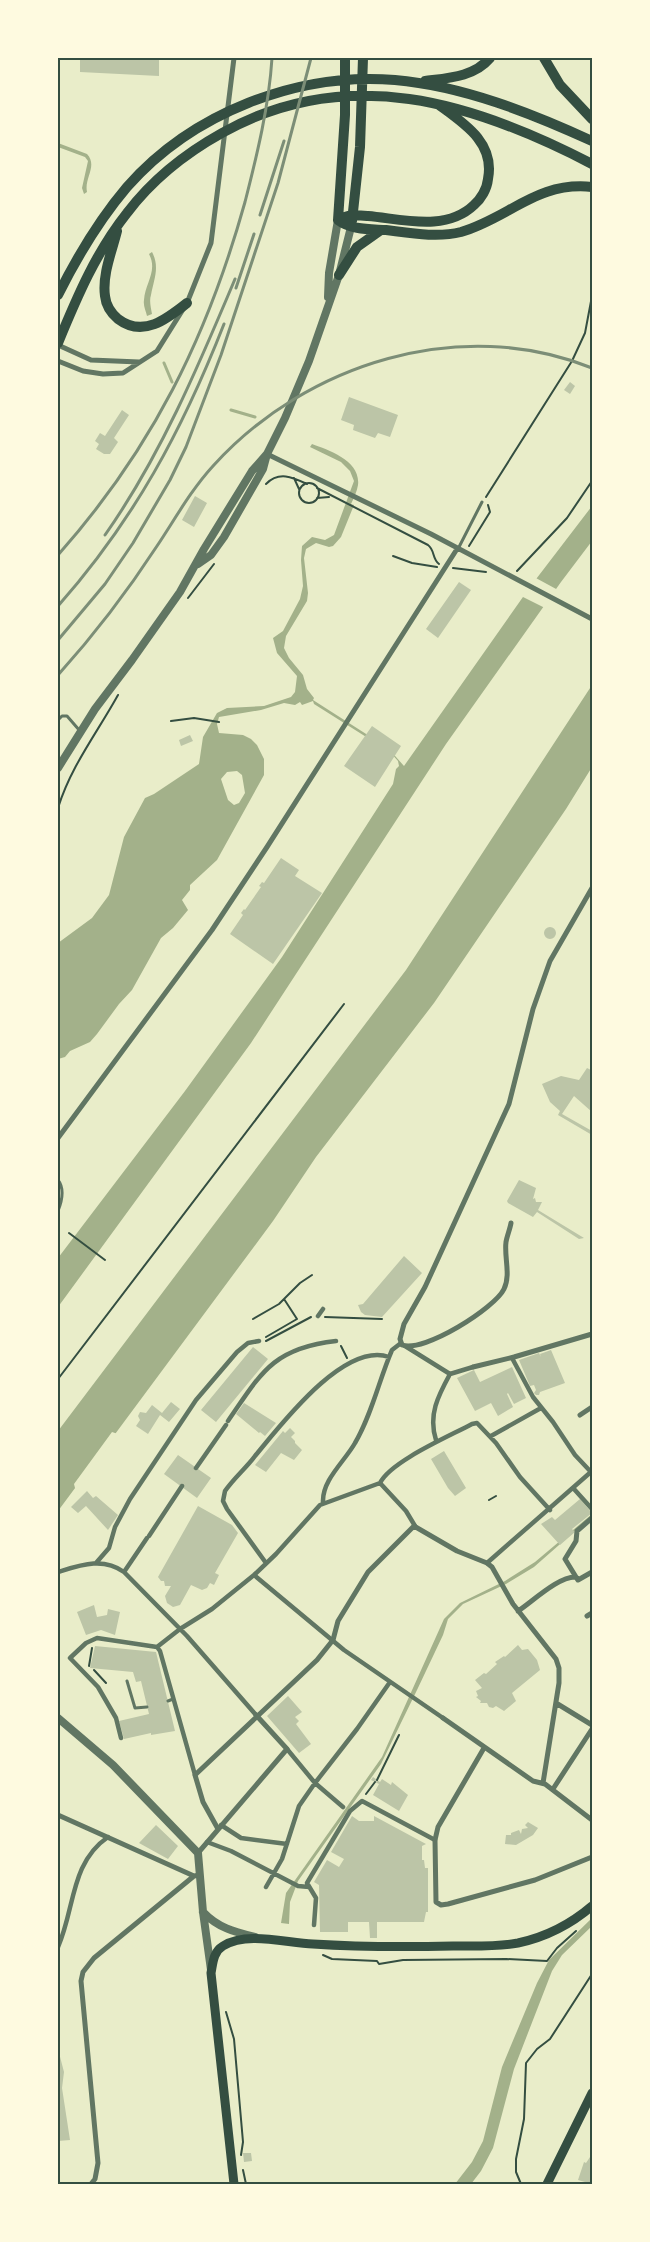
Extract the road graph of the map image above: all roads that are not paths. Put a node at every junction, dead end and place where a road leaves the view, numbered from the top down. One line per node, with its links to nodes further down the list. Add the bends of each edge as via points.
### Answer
1 (234, 58): 21 (street, via 210,243)
2 (345, 58): 13 (main road)
3 (363, 58): 12 (main road, via 360,147)
4 (490, 58): 6 (main road, via 466,74)
5 (544, 58): 8 (main road, via 560,85)
6 (414, 82): 9 (main road, via 510,108); 17 (main road, via 342,80 305,85 257,99 215,119 170,148 138,176 103,217)
7 (435, 102): 10 (main road, via 504,123); 12 (main road, via 463,122 484,146 489,177 478,201 461,215 444,221 418,222); 14 (main road, via 380,95 341,95 293,104 242,122 213,138 162,175)
8 (592, 120)
9 (592, 141)
10 (591, 163)
11 (590, 186): 16 (main road, via 539,194 482,224 459,232 429,234)
12 (353, 215): 13 (main road); 15 (main road)
13 (338, 220): 15 (main road); 22 (street)
14 (119, 223): 21 (main road, via 105,281 107,306 113,315 123,323 145,328 166,319); 23 (main road, via 88,273)
15 (351, 227): 16 (main road); 18 (street)
16 (381, 230): 18 (main road, via 357,247)
17 (73, 266): 19 (main road); 20 (main road)
18 (339, 275): 22 (street)
19 (58, 281)
20 (58, 295)
21 (187, 303): 25 (street, via 157,351)
22 (327, 306): 26 (street, via 306,370)
23 (58, 344): 25 (street, via 91,360)
24 (58, 361): 25 (street, via 77,370 103,374 123,373)
25 (140, 362)
26 (267, 454): 28 (street); 31 (street, via 255,466 162,618)
27 (482, 502): 28 (lane)
28 (457, 549): 29 (street); 34 (street, via 212,930)
29 (592, 619)
30 (58, 720): 31 (lane, via 67,716)
31 (80, 731): 32 (street)
32 (58, 768)
33 (592, 888): 43 (street, via 550,961 533,1009 509,1104 425,1287 404,1324)
34 (58, 1138)
35 (58, 1180): 36 (lane, via 62,1187)
36 (58, 1210)
37 (511, 1224): 43 (street, via 506,1242 504,1290 456,1328 428,1342)
38 (323, 1309): 39 (street)
39 (318, 1316)
40 (592, 1334): 45 (street)
41 (259, 1341): 65 (street, via 248,1343 237,1352 196,1400 130,1499 115,1527 109,1548)
42 (336, 1341): 55 (street, via 303,1348 269,1365)
43 (403, 1345): 44 (street, via 393,1348); 47 (street)
44 (389, 1357): 60 (street, via 361,1431 326,1486); 67 (street, via 371,1355 342,1368 316,1388 225,1491 224,1503)
45 (512, 1358): 46 (street); 49 (street)
46 (473, 1367): 47 (street)
47 (450, 1374): 54 (street, via 440,1393 432,1422)
48 (592, 1407): 50 (street)
49 (541, 1408): 52 (street); 53 (street)
50 (580, 1415)
51 (561, 1423): 52 (street)
52 (556, 1426): 56 (street, via 575,1455)
53 (491, 1436): 54 (street, via 481,1425 472,1424); 62 (street, via 520,1477)
54 (436, 1440): 57 (street, via 430,1447 389,1470)
55 (196, 1468)
56 (592, 1472): 59 (street)
57 (380, 1483): 60 (street); 64 (street)
58 (182, 1486): 69 (street)
59 (574, 1489): 61 (street); 62 (street)
60 (323, 1502): 67 (street)
61 (592, 1509)
62 (550, 1510): 66 (street)
63 (592, 1518): 72 (street, via 577,1532 576,1542 565,1559)
64 (415, 1526): 66 (street, via 457,1551); 75 (street, via 409,1528 368,1572 338,1621)
65 (96, 1563): 68 (street); 69 (street, via 112,1565)
66 (487, 1563): 73 (street)
67 (266, 1564): 71 (street)
68 (58, 1572)
69 (124, 1572): 74 (street)
70 (592, 1572): 72 (street, via 578,1580)
71 (254, 1575): 74 (street, via 212,1609); 75 (street)
72 (576, 1577): 73 (street, via 560,1581)
73 (518, 1611): 83 (street, via 558,1663)
74 (180, 1629): 76 (street); 85 (street)
75 (333, 1640): 80 (street); 85 (street, via 312,1665)
76 (157, 1647): 78 (street, via 93,1638 70,1658); 81 (street)
77 (88, 1668): 78 (street)
78 (85, 1674): 90 (street, via 98,1687 115,1716)
79 (127, 1681): 84 (lane, via 135,1708)
80 (390, 1682): 87 (street); 94 (street)
81 (174, 1700): 82 (lane); 93 (street)
82 (168, 1701)
83 (556, 1703): 88 (street); 95 (street)
84 (148, 1707)
85 (256, 1715): 92 (street); 93 (street)
86 (58, 1718): 105 (street, via 113,1765)
87 (443, 1718): 91 (street)
88 (592, 1725)
89 (592, 1729): 96 (street)
90 (121, 1738)
91 (484, 1748): 95 (street, via 533,1781); 102 (street, via 439,1823)
92 (286, 1749): 94 (street); 100 (street)
93 (195, 1775): 100 (street, via 203,1802)
94 (314, 1782): 97 (street); 104 (street, via 299,1806)
95 (543, 1783): 96 (street)
96 (553, 1789): 99 (street)
97 (343, 1807)
98 (58, 1815): 101 (street)
99 (592, 1820)
100 (220, 1827): 103 (street); 104 (street, via 241,1838)
101 (108, 1837): 108 (street); 115 (street, via 94,1848 81,1868)
102 (434, 1840): 106 (street, via 436,1902 441,1905 535,1880); 110 (street, via 362,1801 350,1812 310,1879)
103 (207, 1842): 105 (street); 107 (street)
104 (287, 1844): 107 (street)
105 (198, 1852): 108 (street)
106 (592, 1857)
107 (274, 1873): 109 (street); 110 (street, via 298,1886)
108 (197, 1876): 112 (street); 118 (street, via 94,1958 83,1972 81,1981 98,2163)
109 (266, 1887)
110 (309, 1887): 113 (street, via 316,1898)
111 (592, 1906): 114 (main road, via 549,1933 500,1945 312,1944)
112 (203, 1912): 114 (street, via 223,1928); 116 (street)
113 (314, 1925)
114 (260, 1938): 116 (main road, via 222,1947 215,1955)
115 (58, 1947)
116 (211, 1973): 119 (main road)
117 (592, 2093): 120 (main road)
118 (91, 2184)
119 (234, 2184)
120 (547, 2184)

